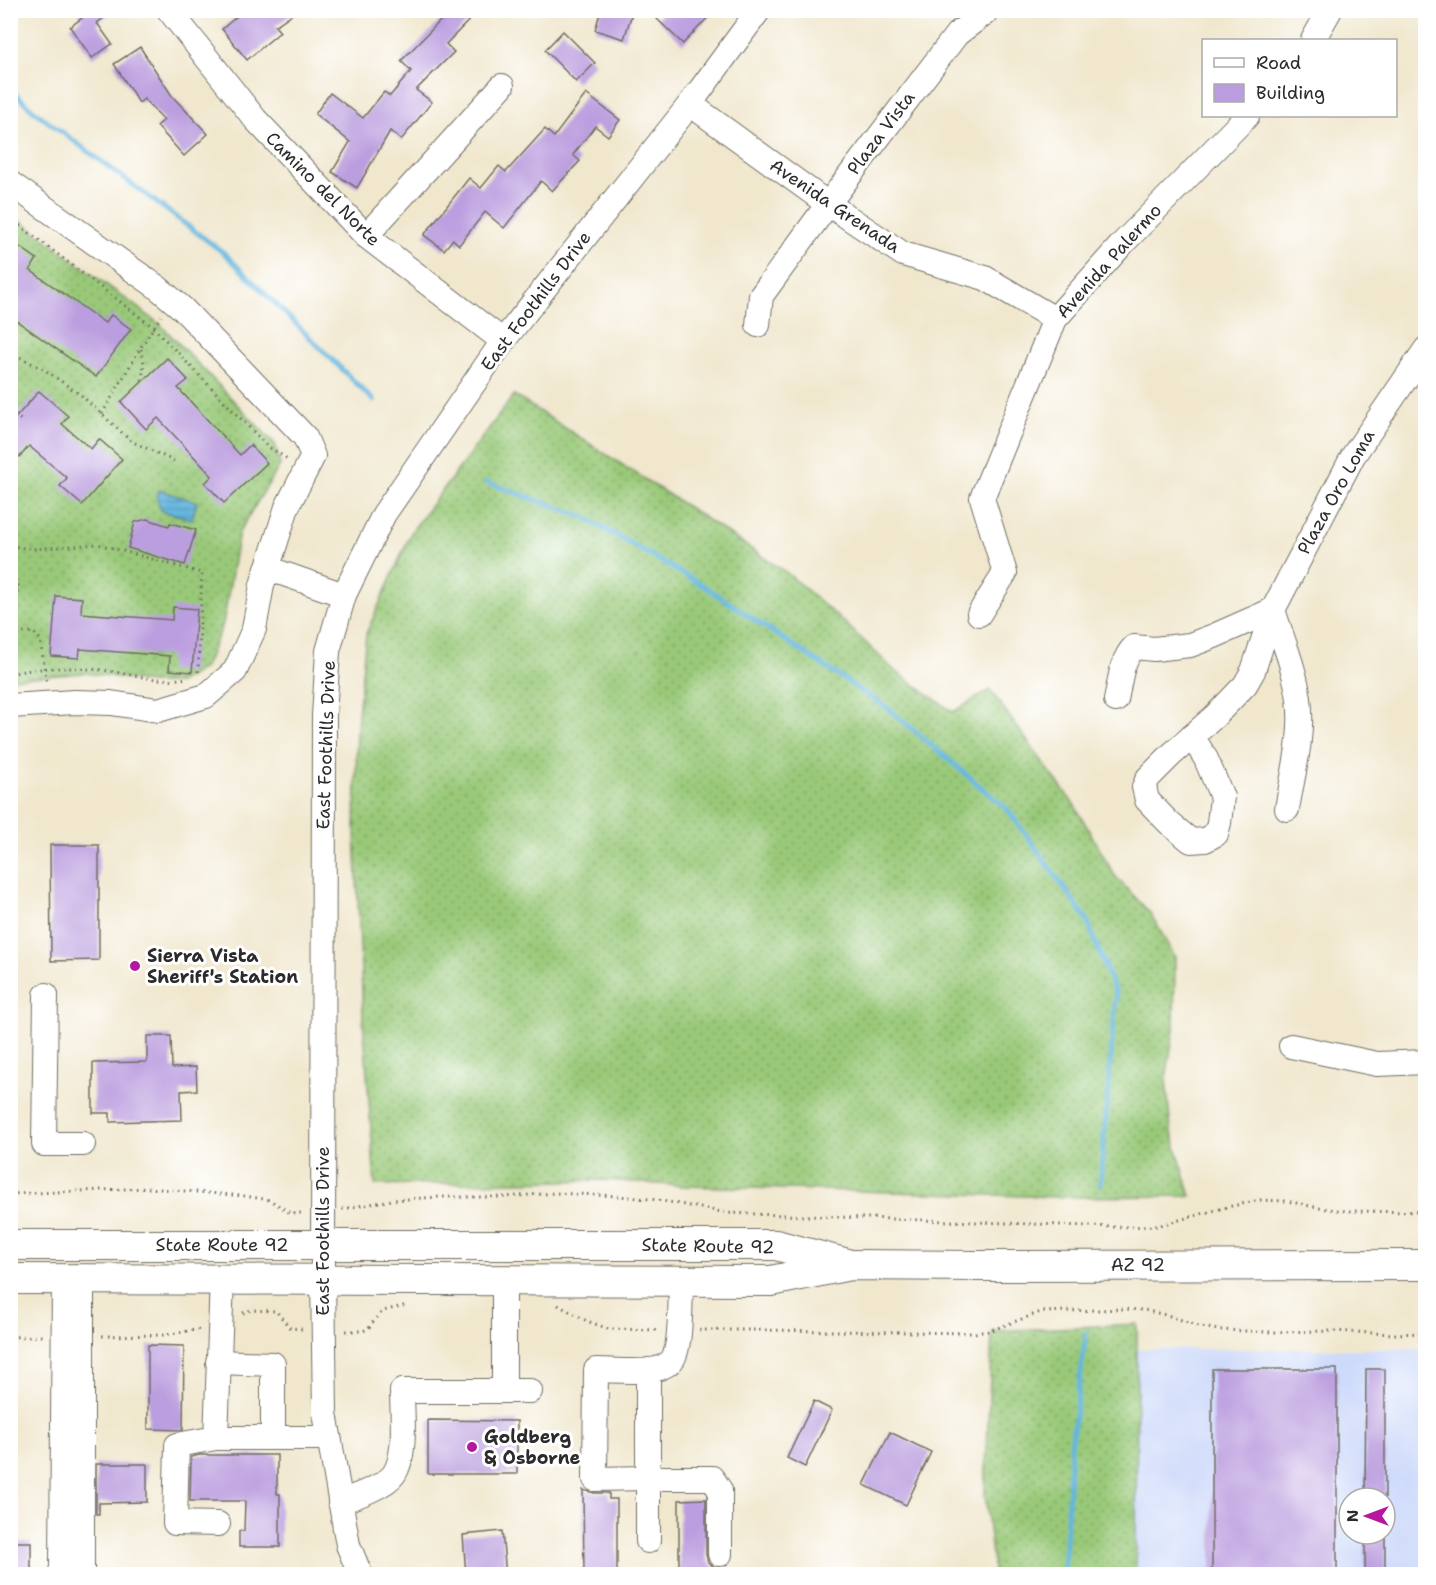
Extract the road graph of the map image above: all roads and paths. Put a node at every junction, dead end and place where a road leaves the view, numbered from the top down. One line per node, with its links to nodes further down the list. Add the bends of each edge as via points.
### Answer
1 (759, 10): 7 (street, East Foothills Drive)
2 (1330, 10): 5 (street)
3 (170, 11): 13 (street, Camino del Norte, via 255,119)
4 (985, 13): 10 (street, Plaza Vista, via 957,34)
5 (1314, 39)
6 (502, 86): 13 (street)
7 (690, 104): 10 (street, Avenida Grenada); 18 (street, East Foothills Drive)
8 (1246, 117): 15 (street, Avenida Palermo)
9 (10, 183): 14 (street)
10 (828, 204): 15 (street, Avenida Grenada, via 903,254 985,278); 16 (street, Plaza Vista, via 761,296)
11 (12, 219): 12 (path); 17 (path)
12 (10, 226)
13 (366, 236): 18 (street, Camino del Norte)
14 (171, 299): 17 (path); 31 (street, via 305,437 313,456)
15 (1055, 319): 37 (street, Avenida Palermo, via 982,498 1005,573)
16 (758, 325)
17 (153, 327): 19 (path); 31 (path, via 267,446)
18 (502, 341): 35 (street, East Foothills Drive, via 384,514)
19 (141, 347): 24 (path); 26 (path)
20 (1425, 349): 36 (street, Plaza Oro Loma, via 1353,456)
21 (10, 351): 22 (path)
22 (15, 355): 23 (path); 26 (path, via 45,370)
23 (10, 364)
24 (142, 382)
25 (10, 411): 27 (path)
26 (102, 414): 30 (path, via 131,441)
27 (24, 423)
28 (10, 455): 29 (path)
29 (18, 461)
30 (174, 461)
31 (305, 471): 33 (street, via 287,507)
32 (10, 546): 38 (path, via 32,549 98,544 202,573 198,675 158,680 109,671)
33 (267, 568): 35 (street); 41 (street, via 254,628 235,671 206,696 158,710 111,703)
34 (10, 577): 38 (path, via 18,585 16,631 33,632 40,639)
35 (344, 595): 50 (street, East Foothills Drive, via 328,651 324,716)
36 (1273, 610): 40 (street, via 1190,645 1134,647 1127,653); 43 (street, Plaza Oro Loma, via 1245,685); 44 (street, via 1299,698 1298,748)
37 (979, 614)
38 (44, 668): 39 (path); 41 (path)
39 (10, 674)
40 (1116, 700)
41 (51, 704): 42 (street)
42 (10, 706)
43 (1192, 736)
44 (1287, 809)
45 (46, 994): 48 (street, via 44,1144)
46 (1291, 1046): 47 (street, via 1377,1064)
47 (1425, 1062)
48 (83, 1144)
49 (10, 1194): 50 (path, via 149,1188 270,1200 290,1213)
50 (323, 1212): 51 (path, via 392,1200 555,1193 658,1200 727,1213 1116,1227 1157,1226 1260,1200 1346,1211); 53 (street, East Foothills Drive)
51 (1425, 1212)
52 (10, 1245): 53 (main road, State Route 92 / AZ 92)
53 (323, 1245): 54 (main road, State Route 92 / AZ 92, via 776,1245); 59 (street, East Foothills Drive)
54 (850, 1265): 55 (main road, AZ 92 / AZ 92); 61 (main road, State Route 92 / AZ 92, via 771,1281)
55 (1425, 1265)
56 (10, 1279): 57 (main road, State Route 92 / AZ 92)
57 (73, 1279): 58 (main road, State Route 92 / AZ 92); 68 (street)
58 (222, 1279): 59 (main road, State Route 92 / AZ 92); 64 (street)
59 (323, 1280): 60 (main road, State Route 92 / AZ 92); 66 (street, East Foothills Drive)
60 (504, 1280): 61 (main road, State Route 92 / AZ 92); 72 (street)
61 (681, 1281): 65 (street)
62 (550, 1304): 65 (path, via 609,1329)
63 (413, 1305): 66 (path, via 383,1311 363,1331)
64 (219, 1324): 66 (path, via 251,1310 276,1311 290,1328); 68 (path, via 165,1335); 70 (street)
65 (679, 1330): 67 (path, via 974,1333 989,1332 1041,1312 1124,1309 1144,1310 1220,1330); 71 (street, via 673,1359)
66 (323, 1331): 76 (street, East Foothills Drive)
67 (1425, 1333)
68 (73, 1336): 69 (path); 82 (street); 83 (street)
69 (10, 1337)
70 (218, 1362): 74 (street); 75 (street, via 273,1364)
71 (648, 1370): 77 (street); 77 (street, via 596,1370 595,1479)
72 (504, 1391): 73 (street); 78 (street, via 402,1391 402,1452 393,1475 369,1491)
73 (531, 1391)
74 (216, 1438): 75 (street); 79 (street, via 177,1445 175,1524)
75 (273, 1438): 76 (street)
76 (329, 1438): 78 (street, East Foothills Drive)
77 (648, 1478): 80 (street); 81 (street, via 712,1478 720,1490)
78 (340, 1502): 84 (street, East Foothills Drive, via 348,1545)
79 (218, 1524)
80 (648, 1541)
81 (720, 1554)
82 (60, 1575)
83 (82, 1575)
84 (360, 1575)

